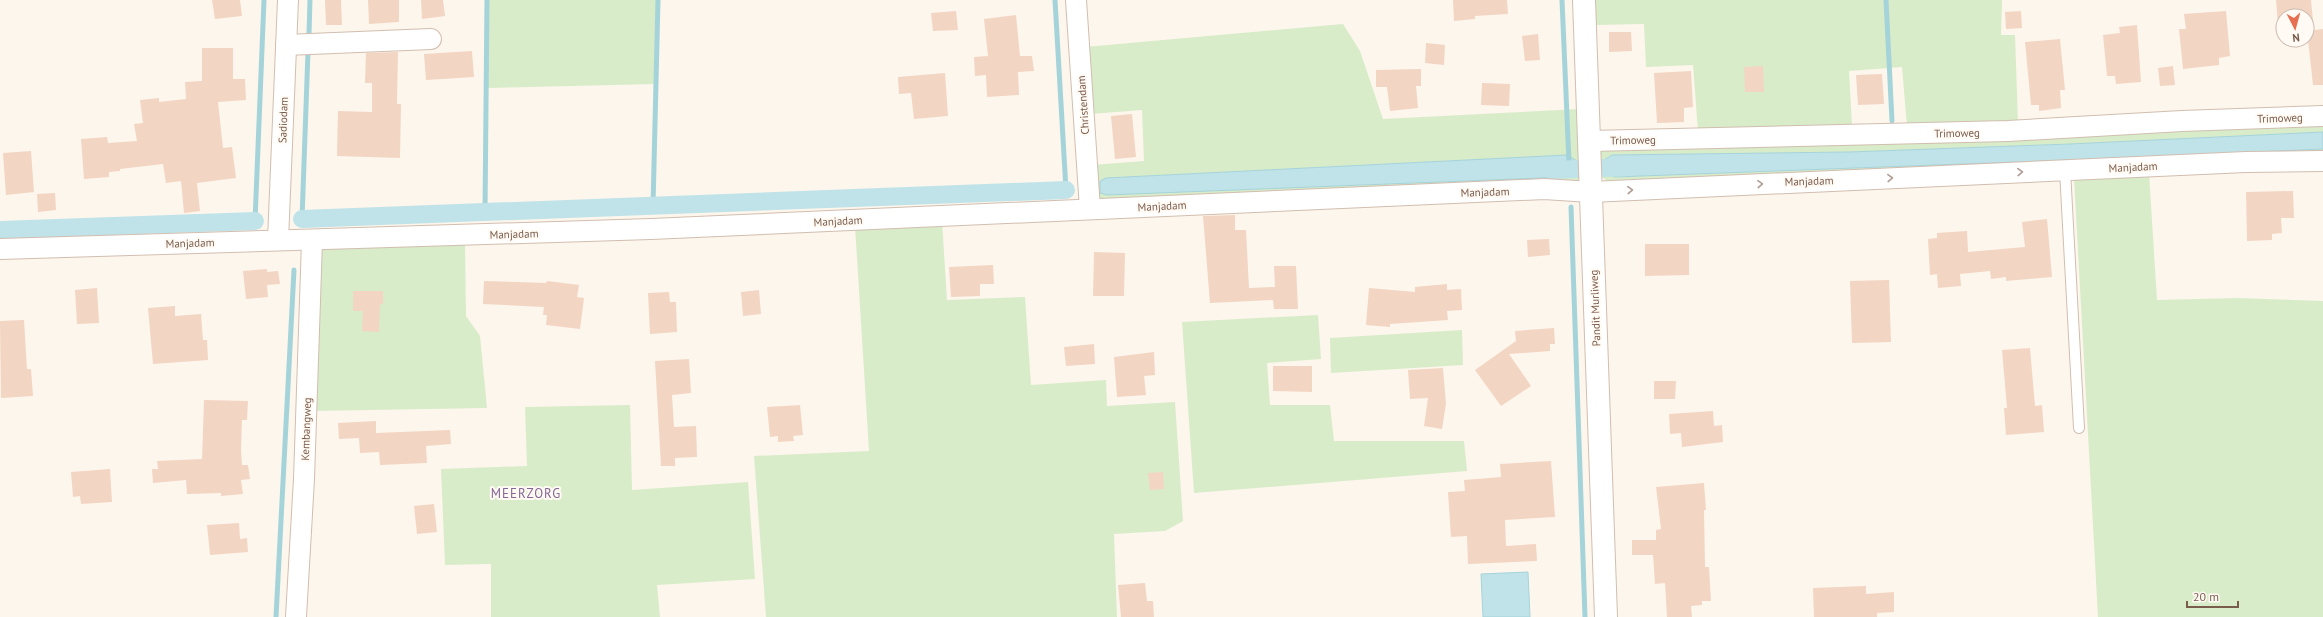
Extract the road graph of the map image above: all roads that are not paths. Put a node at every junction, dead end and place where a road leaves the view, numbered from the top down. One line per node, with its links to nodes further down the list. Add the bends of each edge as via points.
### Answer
1 (288, 0): 5 (street, Sadiodam)
2 (1076, 0): 11 (street, Christendam)
3 (1584, 0): 7 (street, Pandit Murliweg)
4 (430, 39): 5 (street)
5 (286, 45): 12 (street, Sadiodam)
6 (2323, 116): 7 (street, Trimoweg, via 2008,131)
7 (1590, 144): 10 (street, Pandit Murliweg)
8 (2323, 161): 9 (street, Manjadam)
9 (2065, 170): 10 (street, Manjadam, one-way to 9); 15 (lane)
10 (1591, 186): 11 (street, Manjadam); 17 (street, Pandit Murliweg)
11 (1090, 209): 13 (street, Manjadam)
12 (278, 240): 13 (street, Manjadam); 14 (street, Manjadam)
13 (312, 241): 16 (street, Kembangweg, via 304,480)
14 (0, 249)
15 (2079, 428)
16 (296, 617)
17 (1606, 617)

